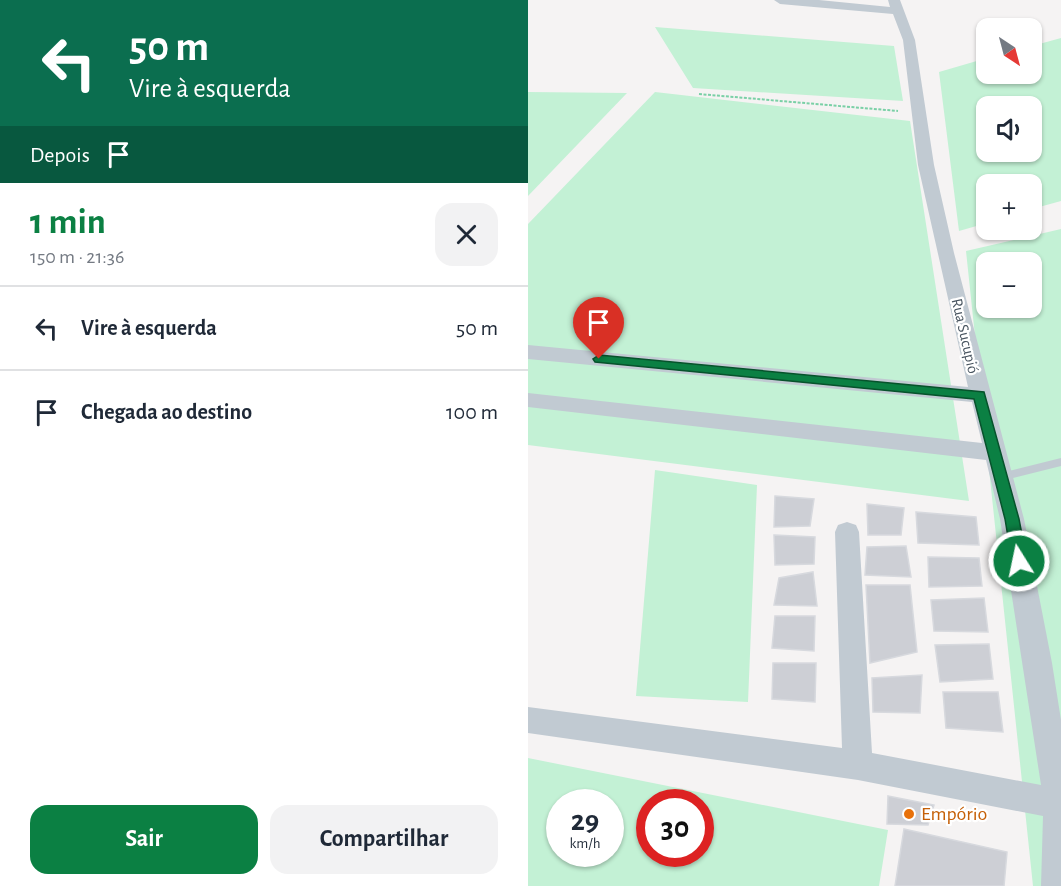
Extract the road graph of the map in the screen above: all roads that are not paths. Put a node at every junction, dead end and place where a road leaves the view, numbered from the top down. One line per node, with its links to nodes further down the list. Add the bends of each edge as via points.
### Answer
1 (780, 0): 2 (street)
2 (897, 5): 4 (street, Rua Sucupió, via 909,40 931,188)
3 (528, 352): 4 (street)
4 (979, 395): 6 (street, Rua Sucupió)
5 (528, 400): 6 (street)
6 (995, 453): 8 (street, Rua Sucupió)
7 (1061, 462): 8 (lane)
8 (1001, 477): 12 (street, Rua Sucupió, via 1038,663)
9 (847, 532): 11 (street)
10 (528, 720): 11 (street)
11 (858, 765): 12 (street)
12 (1059, 804): 13 (street, Rua Sucupió)
13 (1057, 886)

